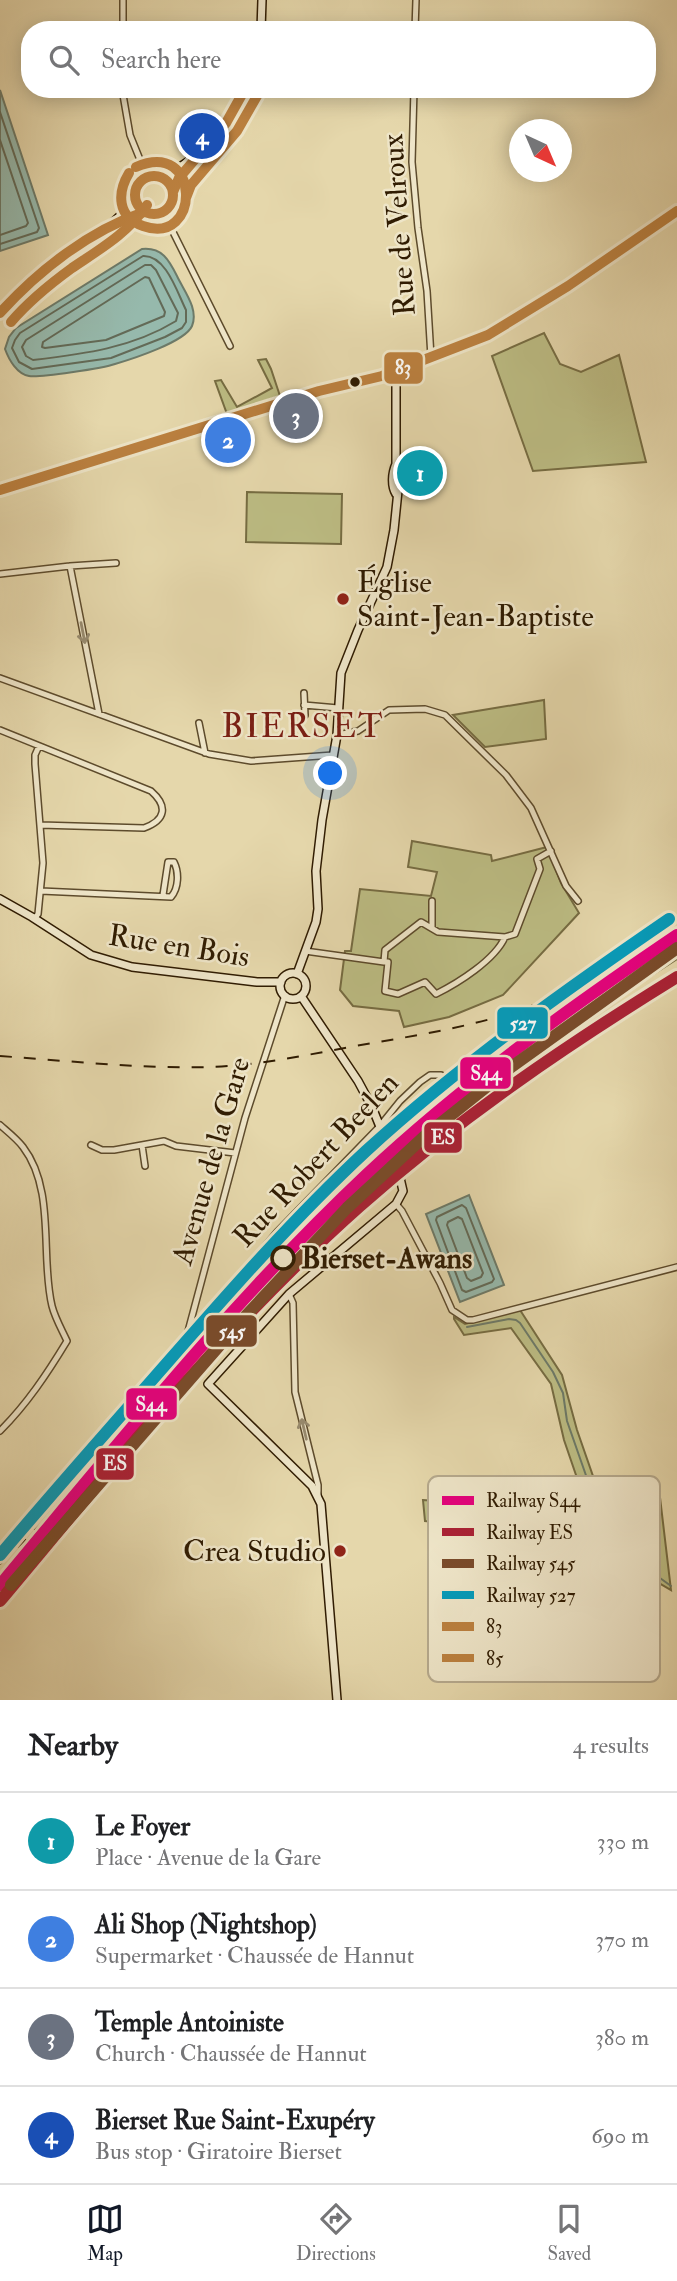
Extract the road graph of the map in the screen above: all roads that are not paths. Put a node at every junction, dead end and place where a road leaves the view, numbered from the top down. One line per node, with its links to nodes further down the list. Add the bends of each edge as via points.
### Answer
1 (123, 0): 4 (street)
2 (262, 0): 5 (street)
3 (416, 0): 6 (street)
4 (123, 21)
5 (261, 21)
6 (415, 21)
7 (124, 98): 12 (street, via 130,135)
8 (240, 98): 10 (street, via 226,123)
9 (414, 98): 21 (street, Rue de Velroux, via 412,162)
10 (195, 158): 11 (street); 13 (street)
11 (161, 176): 12 (street); 13 (street)
12 (147, 177): 14 (street, via 137,185)
13 (173, 192): 16 (street, via 170,206)
14 (135, 197): 15 (street); 18 (street)
15 (144, 212): 16 (street); 18 (street)
16 (163, 212): 20 (street)
17 (677, 212): 21 (street, via 520,317)
18 (112, 224): 19 (street, via 36,277)
19 (0, 313)
20 (230, 346)
21 (431, 357): 22 (street)
22 (396, 371): 23 (street); 30 (street, via 399,481 394,530 387,567 345,659)
23 (0, 490)
24 (116, 563): 25 (street)
25 (70, 566): 26 (street); 31 (street, one-way to 31)
26 (0, 574)
27 (0, 678): 31 (street)
28 (304, 692): 29 (street)
29 (304, 705): 30 (street); 32 (street)
30 (338, 708): 35 (street)
31 (99, 714): 37 (street)
32 (305, 715)
33 (199, 723): 37 (street)
34 (0, 730): 36 (street)
35 (337, 735): 38 (street); 40 (street, via 358,731 389,710 425,709 445,715 506,775 531,808)
36 (39, 746): 39 (street, via 35,755); 39 (street, via 151,791 163,807 153,825 144,828)
37 (205, 753): 38 (street, via 251,761)
38 (333, 755): 49 (street, via 318,859 318,909)
39 (40, 825): 41 (street)
40 (551, 851): 45 (street); 48 (street, via 537,859 540,869 514,934)
41 (41, 891): 42 (street); 46 (street)
42 (163, 895): 42 (street, via 168,862 174,862 178,870 175,892 171,897)
43 (0, 900): 46 (street, Rue en Bois)
44 (432, 901): 47 (street)
45 (578, 901)
46 (35, 918): 52 (street, Rue en Bois, via 91,955 123,965)
47 (432, 928): 48 (street); 50 (street, via 421,922 385,950)
48 (505, 937): 50 (street, via 472,972 436,994 425,982 398,994 385,991 388,962)
49 (305, 951): 50 (street); 51 (street)
50 (384, 961)
51 (298, 974): 52 (street, via 289,974); 54 (street, via 306,984)
52 (281, 982): 53 (street)
53 (285, 995): 54 (street); 61 (street, Avenue de la Gare)
54 (301, 996): 57 (street, via 358,1081)
55 (441, 1075): 57 (street, Rue Robert Beelen, via 420,1082)
56 (0, 1125): 69 (street, via 24,1148 39,1180 52,1308 67,1341)
57 (379, 1127): 58 (street); 67 (street, Rue Robert Beelen, via 276,1232)
58 (387, 1144)
59 (91, 1145): 60 (street, via 102,1150)
60 (142, 1145): 61 (street, via 163,1140 176,1146); 62 (street)
61 (235, 1153): 67 (street, Avenue de la Gare)
62 (145, 1166)
63 (401, 1178): 64 (street, via 403,1191)
64 (396, 1204): 65 (street, via 452,1310 467,1320); 66 (street)
65 (677, 1266)
66 (289, 1294): 70 (street, one-way to 66, via 295,1392); 70 (street, via 208,1384)
67 (186, 1341): 68 (street, Rue Robert Beelen)
68 (178, 1353)
69 (0, 1432)
70 (318, 1496): 71 (street)
71 (337, 1700)

